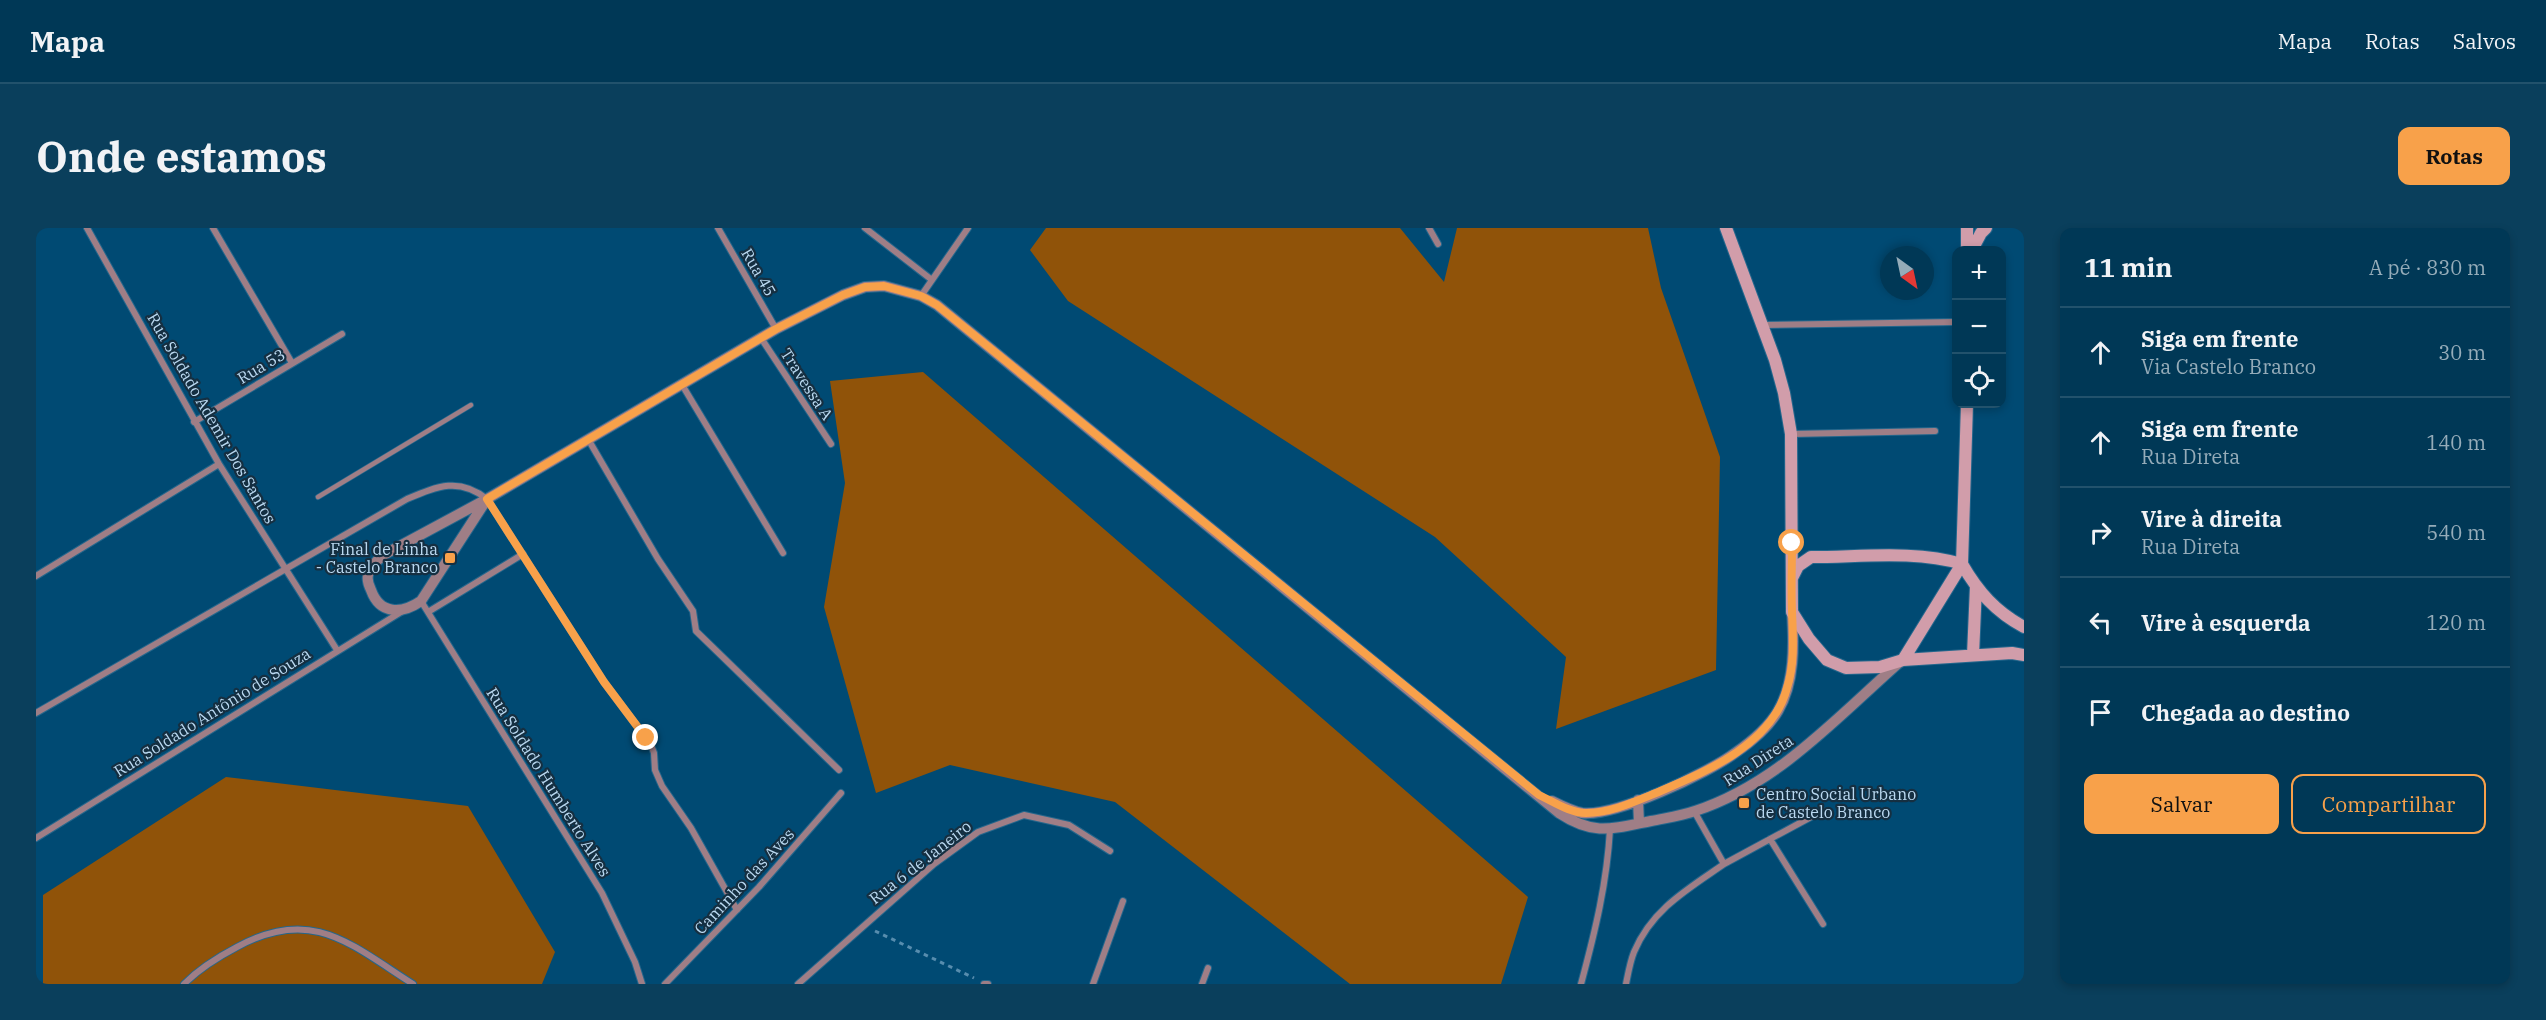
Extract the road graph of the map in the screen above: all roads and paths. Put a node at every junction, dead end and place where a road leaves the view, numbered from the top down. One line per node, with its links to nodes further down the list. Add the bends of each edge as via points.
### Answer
1 (87, 228): 24 (street, Rua Soldado Ademir Dos Santos)
2 (213, 228): 20 (street)
3 (718, 228): 17 (street, Rua 45)
4 (865, 228): 13 (street)
5 (968, 228): 13 (street)
6 (1429, 228): 10 (street)
7 (1726, 228): 16 (main road)
8 (1966, 228): 11 (main road)
9 (1986, 228): 12 (main road)
10 (1438, 244)
11 (1967, 246)
12 (1974, 246)
13 (932, 280): 14 (street)
14 (921, 296): 17 (street, Rua Direta, via 899,288 865,287); 51 (street, Rua Direta)
15 (1952, 322): 16 (street)
16 (1762, 325): 26 (main road, via 1775,360)
17 (776, 329): 19 (street, Rua Direta)
18 (342, 334): 20 (street, Rua 53)
19 (761, 338): 21 (street, Rua Direta); 28 (street, Travessa A)
20 (292, 363): 24 (street, Rua 53)
21 (681, 384): 27 (street, Rua Direta); 32 (street)
22 (471, 405): 30 (lane)
23 (1967, 408): 34 (main road)
24 (194, 422): 29 (street, Rua Soldado Ademir Dos Santos)
25 (1935, 431): 26 (street)
26 (1791, 434): 37 (main road)
27 (588, 439): 31 (street, Rua Direta); 49 (street, via 693,611 696,632)
28 (831, 444)
29 (219, 464): 35 (street, Rua Soldado Ademir Dos Santos); 36 (street)
30 (318, 497)
31 (487, 499): 33 (street); 35 (street, via 465,486 427,491); 39 (street, Rua Direta); 40 (street, Rua Direta, via 375,562 368,573 372,594 384,608)
32 (783, 553)
33 (523, 554): 41 (street); 62 (street, via 604,682 651,745 662,786 691,828)
34 (1962, 564): 37 (main road, via 1923,557 1811,557 1800,564); 38 (main road); 47 (main road)
35 (286, 568): 44 (street, Rua Soldado Ademir Dos Santos); 48 (street)
36 (36, 576)
37 (1792, 579): 42 (main road)
38 (1976, 586): 43 (main road, via 1993,607); 45 (main road)
39 (421, 601): 40 (street, Rua Direta); 41 (street, Rua Soldado Humberto Alves)
40 (404, 610): 44 (street, Rua Soldado Antônio de Souza)
41 (428, 612): 68 (street, Rua Soldado Humberto Alves, via 602,893)
42 (1792, 612): 47 (main road, via 1827,660 1846,668 1865,669); 52 (street, Rua Direta, via 1794,646 1787,689 1778,711 1761,732 1734,754)
43 (2024, 627)
44 (337, 650): 57 (street, Rua Soldado Antônio de Souza)
45 (1973, 655): 46 (main road); 47 (main road)
46 (2024, 655)
47 (1903, 660): 53 (street, Rua Direta, via 1785,763 1758,782)
48 (36, 713)
49 (839, 770)
50 (842, 793): 62 (street, Caminho das Aves)
51 (1539, 795): 52 (street, Rua Direta, via 1583,813); 56 (street, Rua Direta, via 1573,822 1588,828)
52 (1638, 800): 55 (street)
53 (1695, 811): 55 (street, Rua Direta); 60 (street)
54 (1822, 811): 58 (street)
55 (1639, 823): 56 (street, Rua Direta)
56 (1610, 829): 74 (street, via 1599,919)
57 (36, 838)
58 (1770, 839): 60 (street); 63 (street)
59 (1110, 851): 64 (street, Rua 6 de Janeiro, via 1069,825 1024,815 978,832)
60 (1724, 864): 75 (street, via 1667,903 1634,952)
61 (1123, 901): 72 (street)
62 (737, 910): 69 (street, Caminho das Aves)
63 (1823, 924)
64 (864, 925): 70 (street, Rua 6 de Janeiro); 71 (path)
65 (1208, 968): 73 (street)
66 (184, 984): 67 (street, via 224,953 254,937 280,929 305,929 353,946)
67 (413, 984)
68 (642, 984)
69 (665, 984)
70 (798, 984)
71 (986, 984)
72 (1093, 984)
73 (1202, 984)
74 (1581, 984)
75 (1626, 984)

